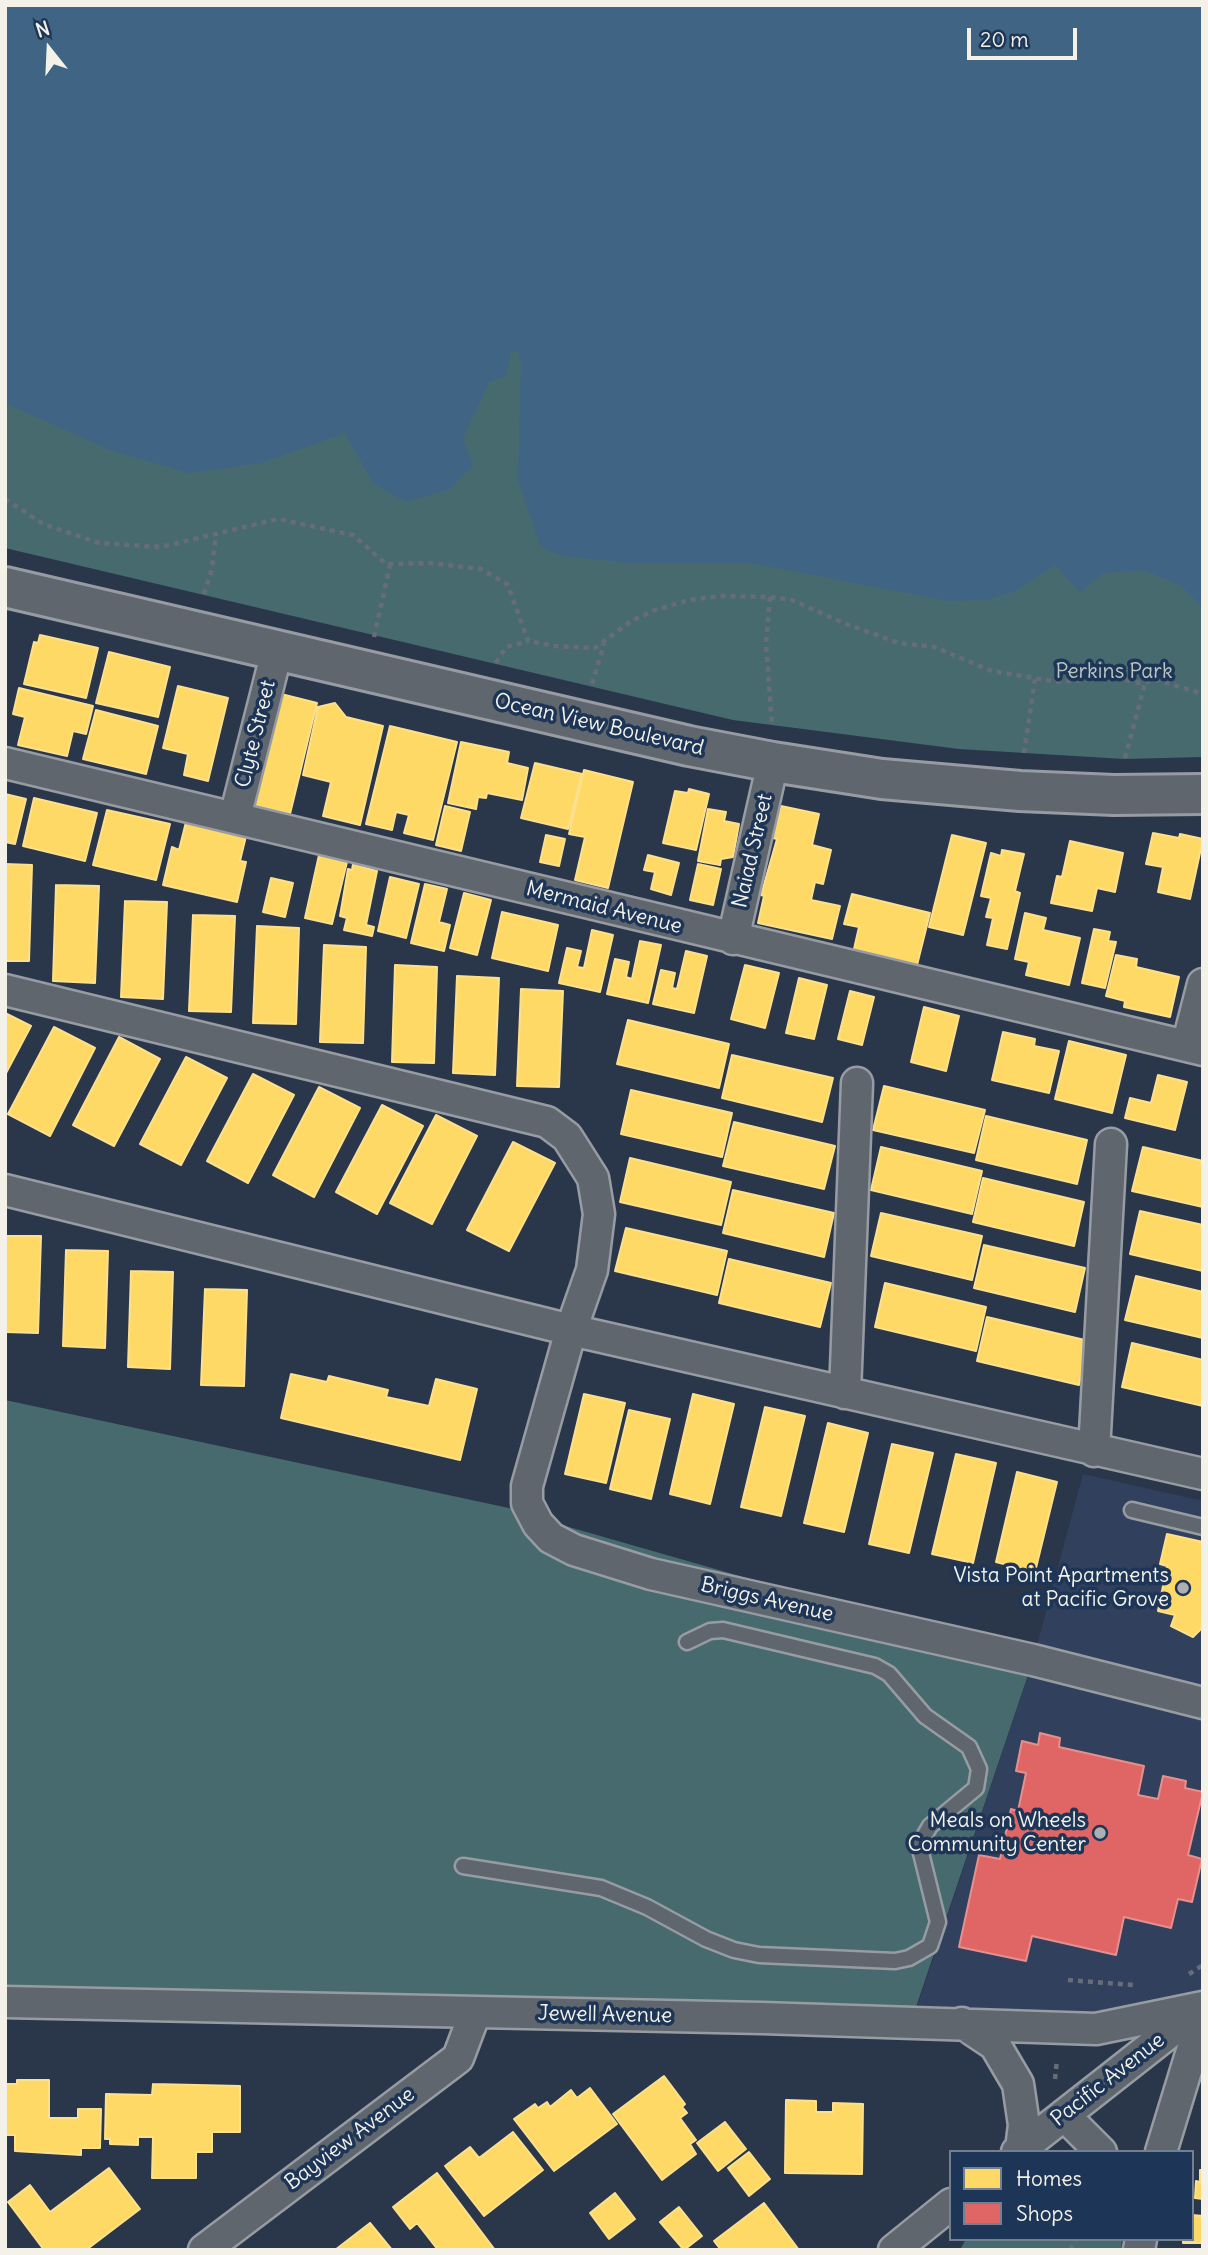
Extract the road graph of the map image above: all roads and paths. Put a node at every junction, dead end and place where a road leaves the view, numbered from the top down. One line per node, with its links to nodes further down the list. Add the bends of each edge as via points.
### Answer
1 (6, 501): 2 (path, via 43,524 99,543 161,547)
2 (216, 533): 3 (path, via 278,519 353,535 379,561); 5 (path)
3 (390, 565): 7 (path); 8 (path, via 430,563 481,569 508,585)
4 (5, 587): 10 (main road, Ocean View Boulevard)
5 (204, 595)
6 (770, 597): 9 (path, via 720,596 655,610 631,621); 12 (path, via 792,600 900,643 934,647 971,664); 16 (path, via 766,643)
7 (374, 638)
8 (528, 641): 9 (path, via 595,648); 11 (path, via 506,647)
9 (604, 644): 14 (path)
10 (277, 652): 16 (main road, Ocean View Boulevard); 21 (street, Clyte Street)
11 (494, 666)
12 (1035, 679): 13 (path, via 1097,682 1115,678); 17 (path)
13 (1145, 683): 15 (path, via 1164,681); 18 (path)
14 (590, 688)
15 (1203, 694)
16 (773, 745): 20 (main road, Ocean View Boulevard, via 882,779 1020,791); 22 (street, Naiad Street)
17 (1024, 754)
18 (1125, 759)
19 (5, 762): 21 (street, Mermaid Avenue)
20 (1203, 794)
21 (235, 817): 22 (street, Mermaid Avenue)
22 (733, 939): 25 (street, Mermaid Avenue)
23 (1203, 984): 25 (street)
24 (5, 990): 29 (street, Briggs Avenue, via 547,1122 567,1137 586,1163 599,1214 592,1270)
25 (1195, 1048)
26 (857, 1083): 30 (street)
27 (1111, 1144): 31 (street)
28 (5, 1190): 29 (street)
29 (571, 1330): 30 (street); 36 (street, Briggs Avenue, via 527,1486 527,1503 551,1538 574,1550 651,1574)
30 (845, 1393): 31 (street)
31 (1094, 1451): 32 (street)
32 (1203, 1474)
33 (1132, 1510): 34 (lane)
34 (1203, 1527)
35 (687, 1642): 37 (lane, via 723,1630 875,1666 889,1674 926,1716 969,1748 979,1769 976,1788 930,1826 919,1845 938,1922 930,1946 895,1961 760,1955 706,1940 601,1888)
36 (1203, 1703)
37 (463, 1866)
38 (1068, 1980): 39 (path)
39 (1136, 1985)
40 (5, 2002): 42 (street, Jewell Avenue)
41 (1201, 2007): 43 (street, Jewell Avenue, via 1097,2029); 44 (street, Pacific Avenue); 47 (street)
42 (475, 2013): 43 (street, Jewell Avenue); 49 (street, Bayview Avenue, via 458,2057)
43 (962, 2023): 45 (street, via 995,2045 1018,2084 1024,2124)
44 (1064, 2115): 45 (street, Pacific Avenue); 46 (street)
45 (1018, 2150)
46 (1099, 2150)
47 (1162, 2150)
48 (949, 2206): 50 (street)
49 (204, 2250)
50 (894, 2250)

